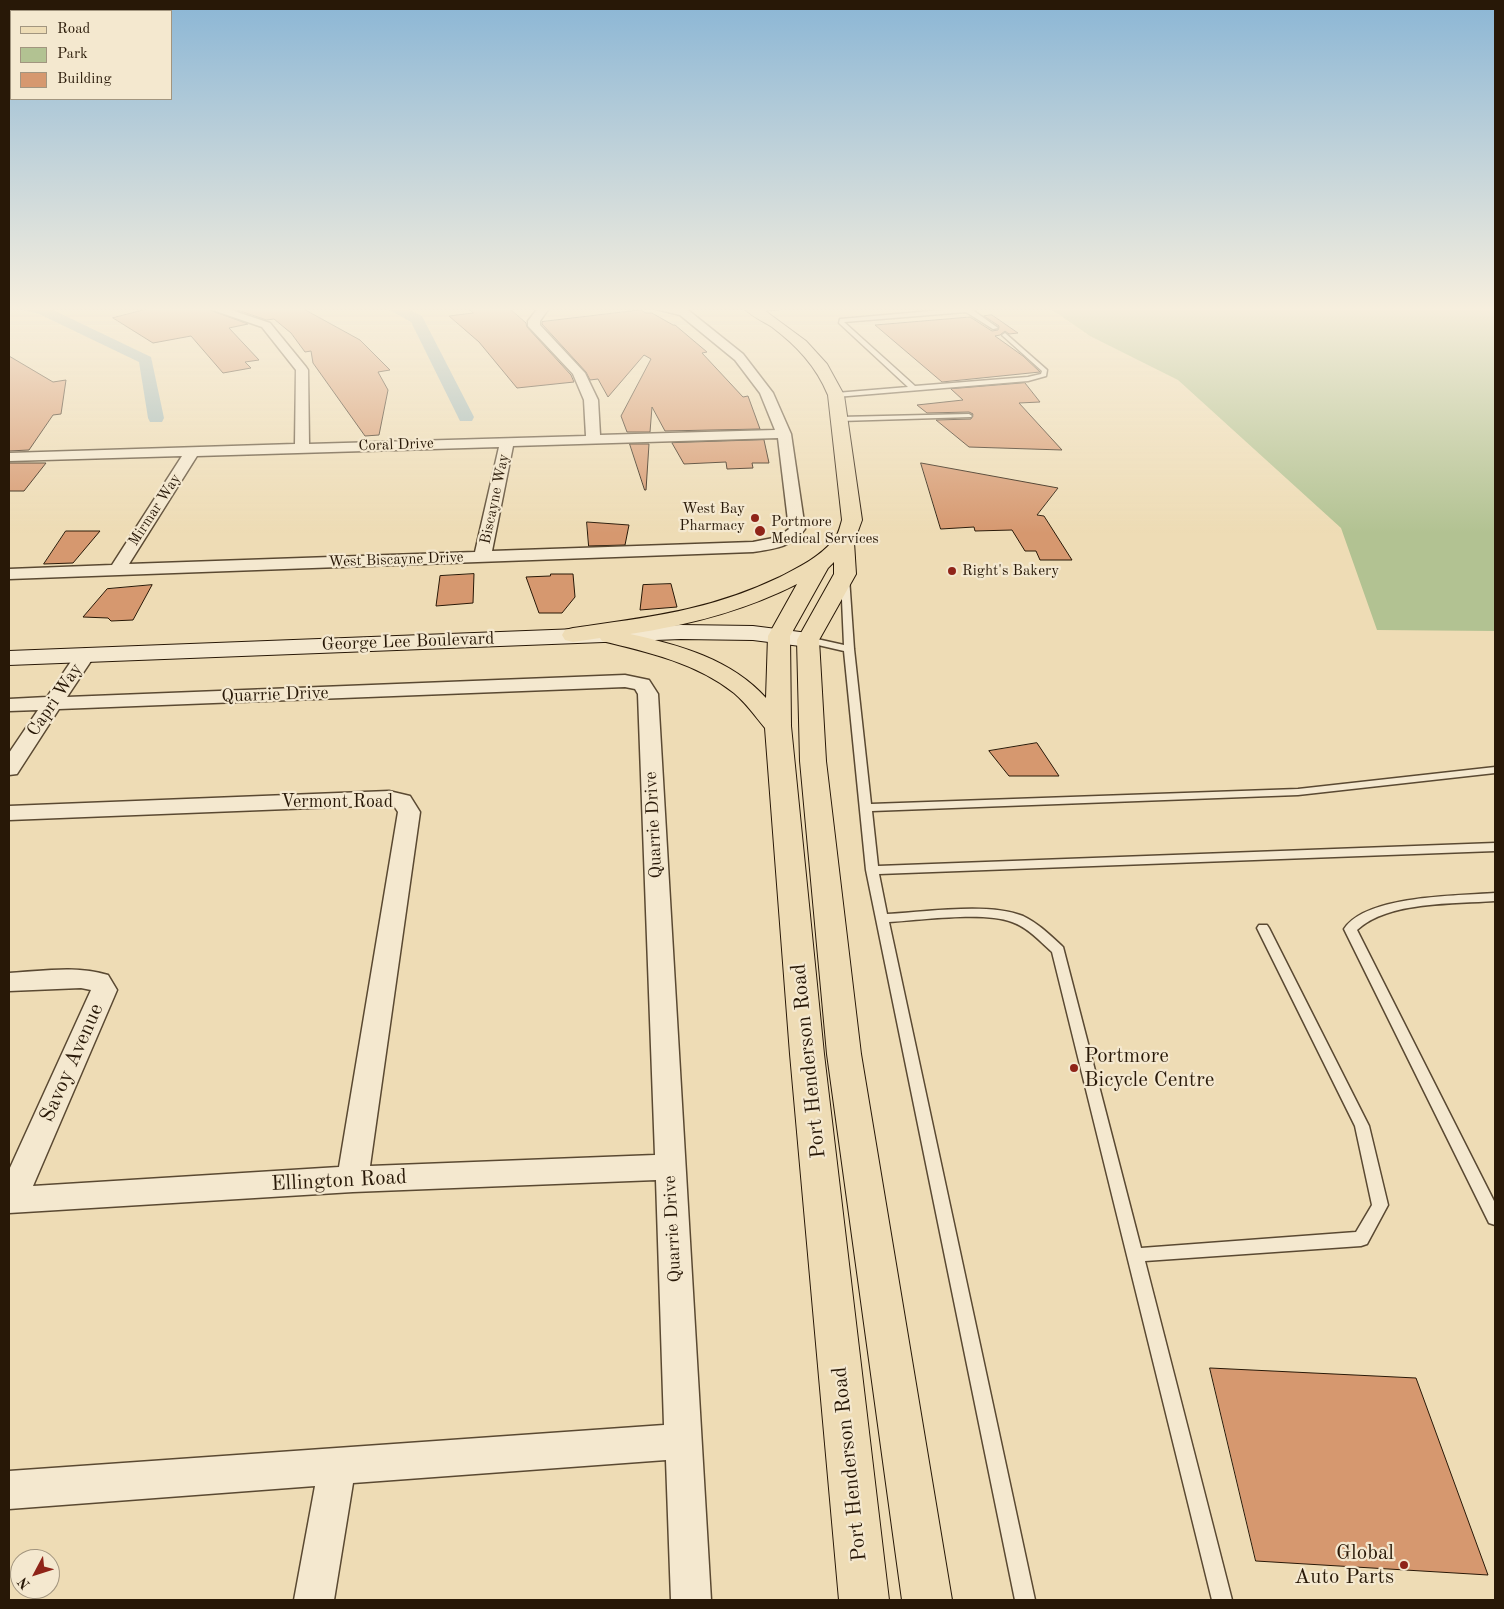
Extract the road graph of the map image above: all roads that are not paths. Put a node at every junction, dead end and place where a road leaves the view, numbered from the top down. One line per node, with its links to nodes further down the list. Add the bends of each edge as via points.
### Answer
1 (302, 382): 14 (street)
2 (583, 382): 12 (street, via 591,400)
3 (758, 382): 11 (street)
4 (831, 382): 8 (main road)
5 (907, 382): 7 (lane)
6 (989, 382): 7 (lane)
7 (913, 388): 8 (lane)
8 (836, 395): 10 (main road)
9 (969, 416): 10 (lane)
10 (840, 419): 17 (main road, via 852,520)
11 (784, 434): 12 (street, Coral Drive); 18 (street, West Biscayne Drive, via 797,529 795,534 783,540 753,547)
12 (593, 438): 13 (street, Coral Drive)
13 (507, 441): 14 (street, Coral Drive); 18 (street, Biscayne Way)
14 (302, 449): 15 (street, Coral Drive)
15 (193, 451): 16 (street, Coral Drive); 20 (street, Mirmar Way)
16 (9, 457)
17 (844, 542): 19 (main road, Port Henderson Road); 22 (main road)
18 (482, 557): 20 (street, West Biscayne Drive)
19 (819, 564): 24 (main road, via 784,583 723,608); 25 (main road, Port Henderson Road)
20 (117, 570): 21 (street, West Biscayne Drive)
21 (9, 574)
22 (845, 574): 26 (main road); 27 (lane)
23 (603, 634): 24 (main road, George Lee Boulevard); 25 (main road, George Lee Boulevard, via 681,632); 32 (main road, via 656,646 696,660 739,685)
24 (573, 635): 28 (main road, George Lee Boulevard)
25 (779, 636): 26 (main road, George Lee Boulevard); 32 (main road, Port Henderson Road)
26 (808, 640): 27 (lane); 54 (main road, Port Henderson Road, via 813,761 844,1054)
27 (849, 649): 35 (lane)
28 (85, 655): 29 (main road, George Lee Boulevard); 30 (street, Capri Way)
29 (9, 658)
30 (52, 704): 31 (street, Quarrie Drive); 33 (street, Capri Way); 43 (street, Quarrie Drive, via 625,680 642,684 648,694)
31 (9, 706)
32 (778, 726): 53 (main road, Port Henderson Road, via 807,1054)
33 (9, 769)
34 (1495, 770): 35 (lane, via 1298,792)
35 (866, 808): 38 (lane)
36 (9, 812): 44 (street, Vermont Road, via 388,798 402,801 409,812)
37 (1495, 847): 38 (lane)
38 (872, 870): 40 (lane)
39 (1495, 897): 46 (lane, via 1406,904 1371,914 1354,923 1350,929)
40 (882, 918): 47 (lane, via 992,914 1016,918 1058,950); 55 (lane)
41 (1263, 928): 47 (lane, via 1362,1126 1380,1205 1361,1239)
42 (9, 982): 45 (street, Savoy Avenue, via 81,979 99,981 104,990)
43 (670, 1167): 44 (street, Ellington Road); 48 (street, Quarrie Drive)
44 (353, 1179): 45 (street, Ellington Road)
45 (10, 1200)
46 (1495, 1218)
47 (1134, 1255): 56 (lane)
48 (684, 1441): 49 (street); 52 (street, Quarrie Drive)
49 (337, 1466): 50 (street); 51 (street)
50 (9, 1490)
51 (314, 1600)
52 (691, 1600)
53 (864, 1600)
54 (927, 1600)
55 (1025, 1600)
56 (1222, 1600)

